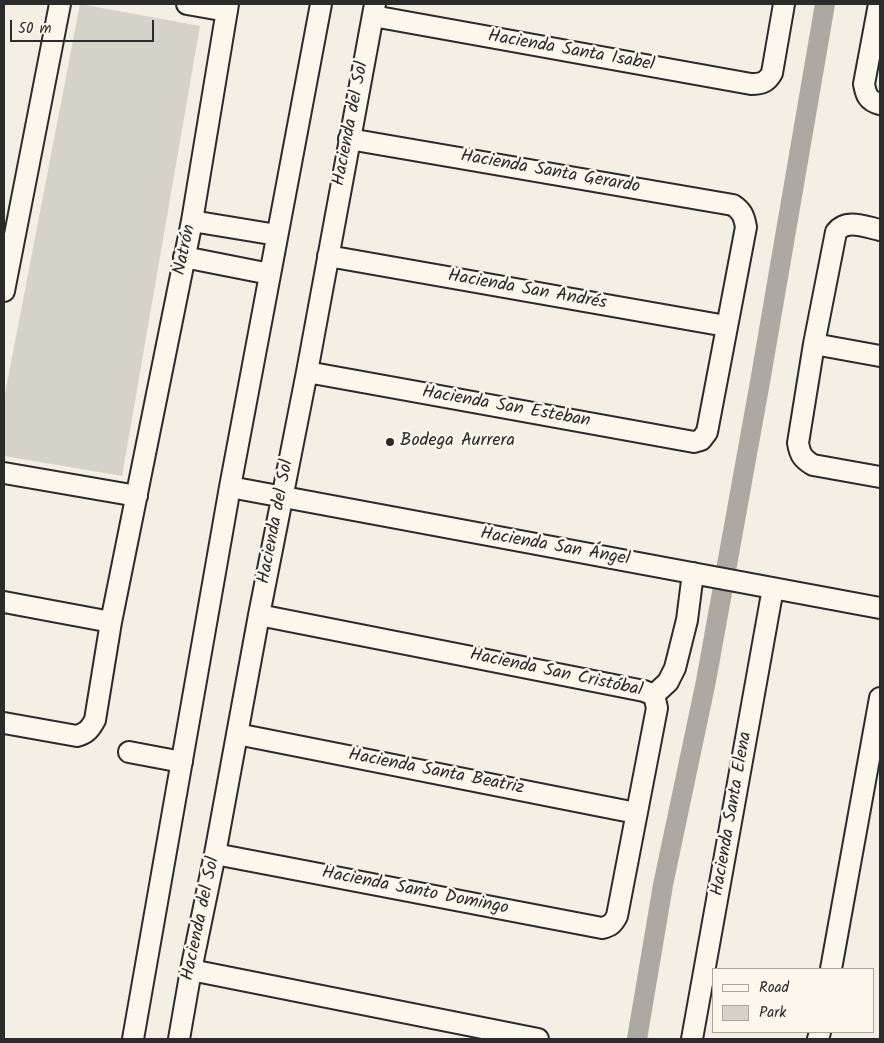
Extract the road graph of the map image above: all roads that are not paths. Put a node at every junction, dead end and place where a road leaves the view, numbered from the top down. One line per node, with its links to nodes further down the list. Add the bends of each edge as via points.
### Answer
1 (60, 4): 16 (street)
2 (187, 4): 6 (street)
3 (321, 4): 12 (street)
4 (784, 4): 7 (street, Hacienda Santa Isabel, via 772,73 761,84)
5 (879, 4): 8 (street, via 864,84 866,94)
6 (228, 7): 10 (street, Natrón)
7 (374, 10): 9 (street, Hacienda del Sol)
8 (875, 101)
9 (349, 139): 13 (street, Hacienda del Sol); 17 (street, Hacienda Santa Gerardo, via 733,205 741,211 746,226)
10 (192, 221): 12 (street); 14 (street, Natrón)
11 (880, 230): 18 (street, via 850,224 839,227 836,232)
12 (277, 235): 15 (street)
13 (328, 256): 17 (street, Hacienda San Andrés); 20 (street, Hacienda del Sol)
14 (184, 257): 15 (street); 24 (street, Natrón)
15 (270, 274): 23 (street)
16 (4, 291)
17 (726, 326): 20 (street, Hacienda San Esteban, via 707,432 704,438 694,442)
18 (814, 344): 19 (street); 22 (street, via 798,443 800,454 813,464)
19 (880, 356)
20 (307, 372): 25 (street, Hacienda del Sol)
21 (4, 473): 24 (street)
22 (880, 477)
23 (230, 487): 25 (street, Hacienda San Ángel); 37 (street)
24 (137, 496): 31 (street, Natrón)
25 (282, 497): 26 (street, Hacienda San Ángel); 30 (street, Hacienda del Sol)
26 (700, 574): 27 (street, Hacienda San Ángel); 32 (street, via 675,668 668,682)
27 (767, 587): 29 (street, Hacienda San Ángel); 46 (street, Hacienda Santa Elena)
28 (4, 602): 31 (street)
29 (880, 608)
30 (259, 615): 32 (street, Hacienda San Cristóbal); 35 (street, Hacienda del Sol)
31 (111, 622): 34 (street, Natrón, via 95,720 90,730 77,736)
32 (654, 695): 38 (street, Hacienda San Cristóbal, via 657,708)
33 (880, 698): 41 (street)
34 (4, 723)
35 (237, 734): 38 (street, Hacienda Santa Beatriz); 39 (street, Hacienda del Sol)
36 (129, 752): 37 (street)
37 (182, 762): 43 (street)
38 (636, 813): 40 (street, Hacienda San Cristóbal)
39 (216, 854): 40 (street, Hacienda Santo Domingo, via 602,928); 42 (street, Hacienda del Sol)
40 (614, 923)
41 (831, 968)
42 (191, 970): 44 (street, Hacienda del Sol); 45 (street)
43 (133, 1039)
44 (179, 1039)
45 (538, 1039)
46 (692, 1039)

